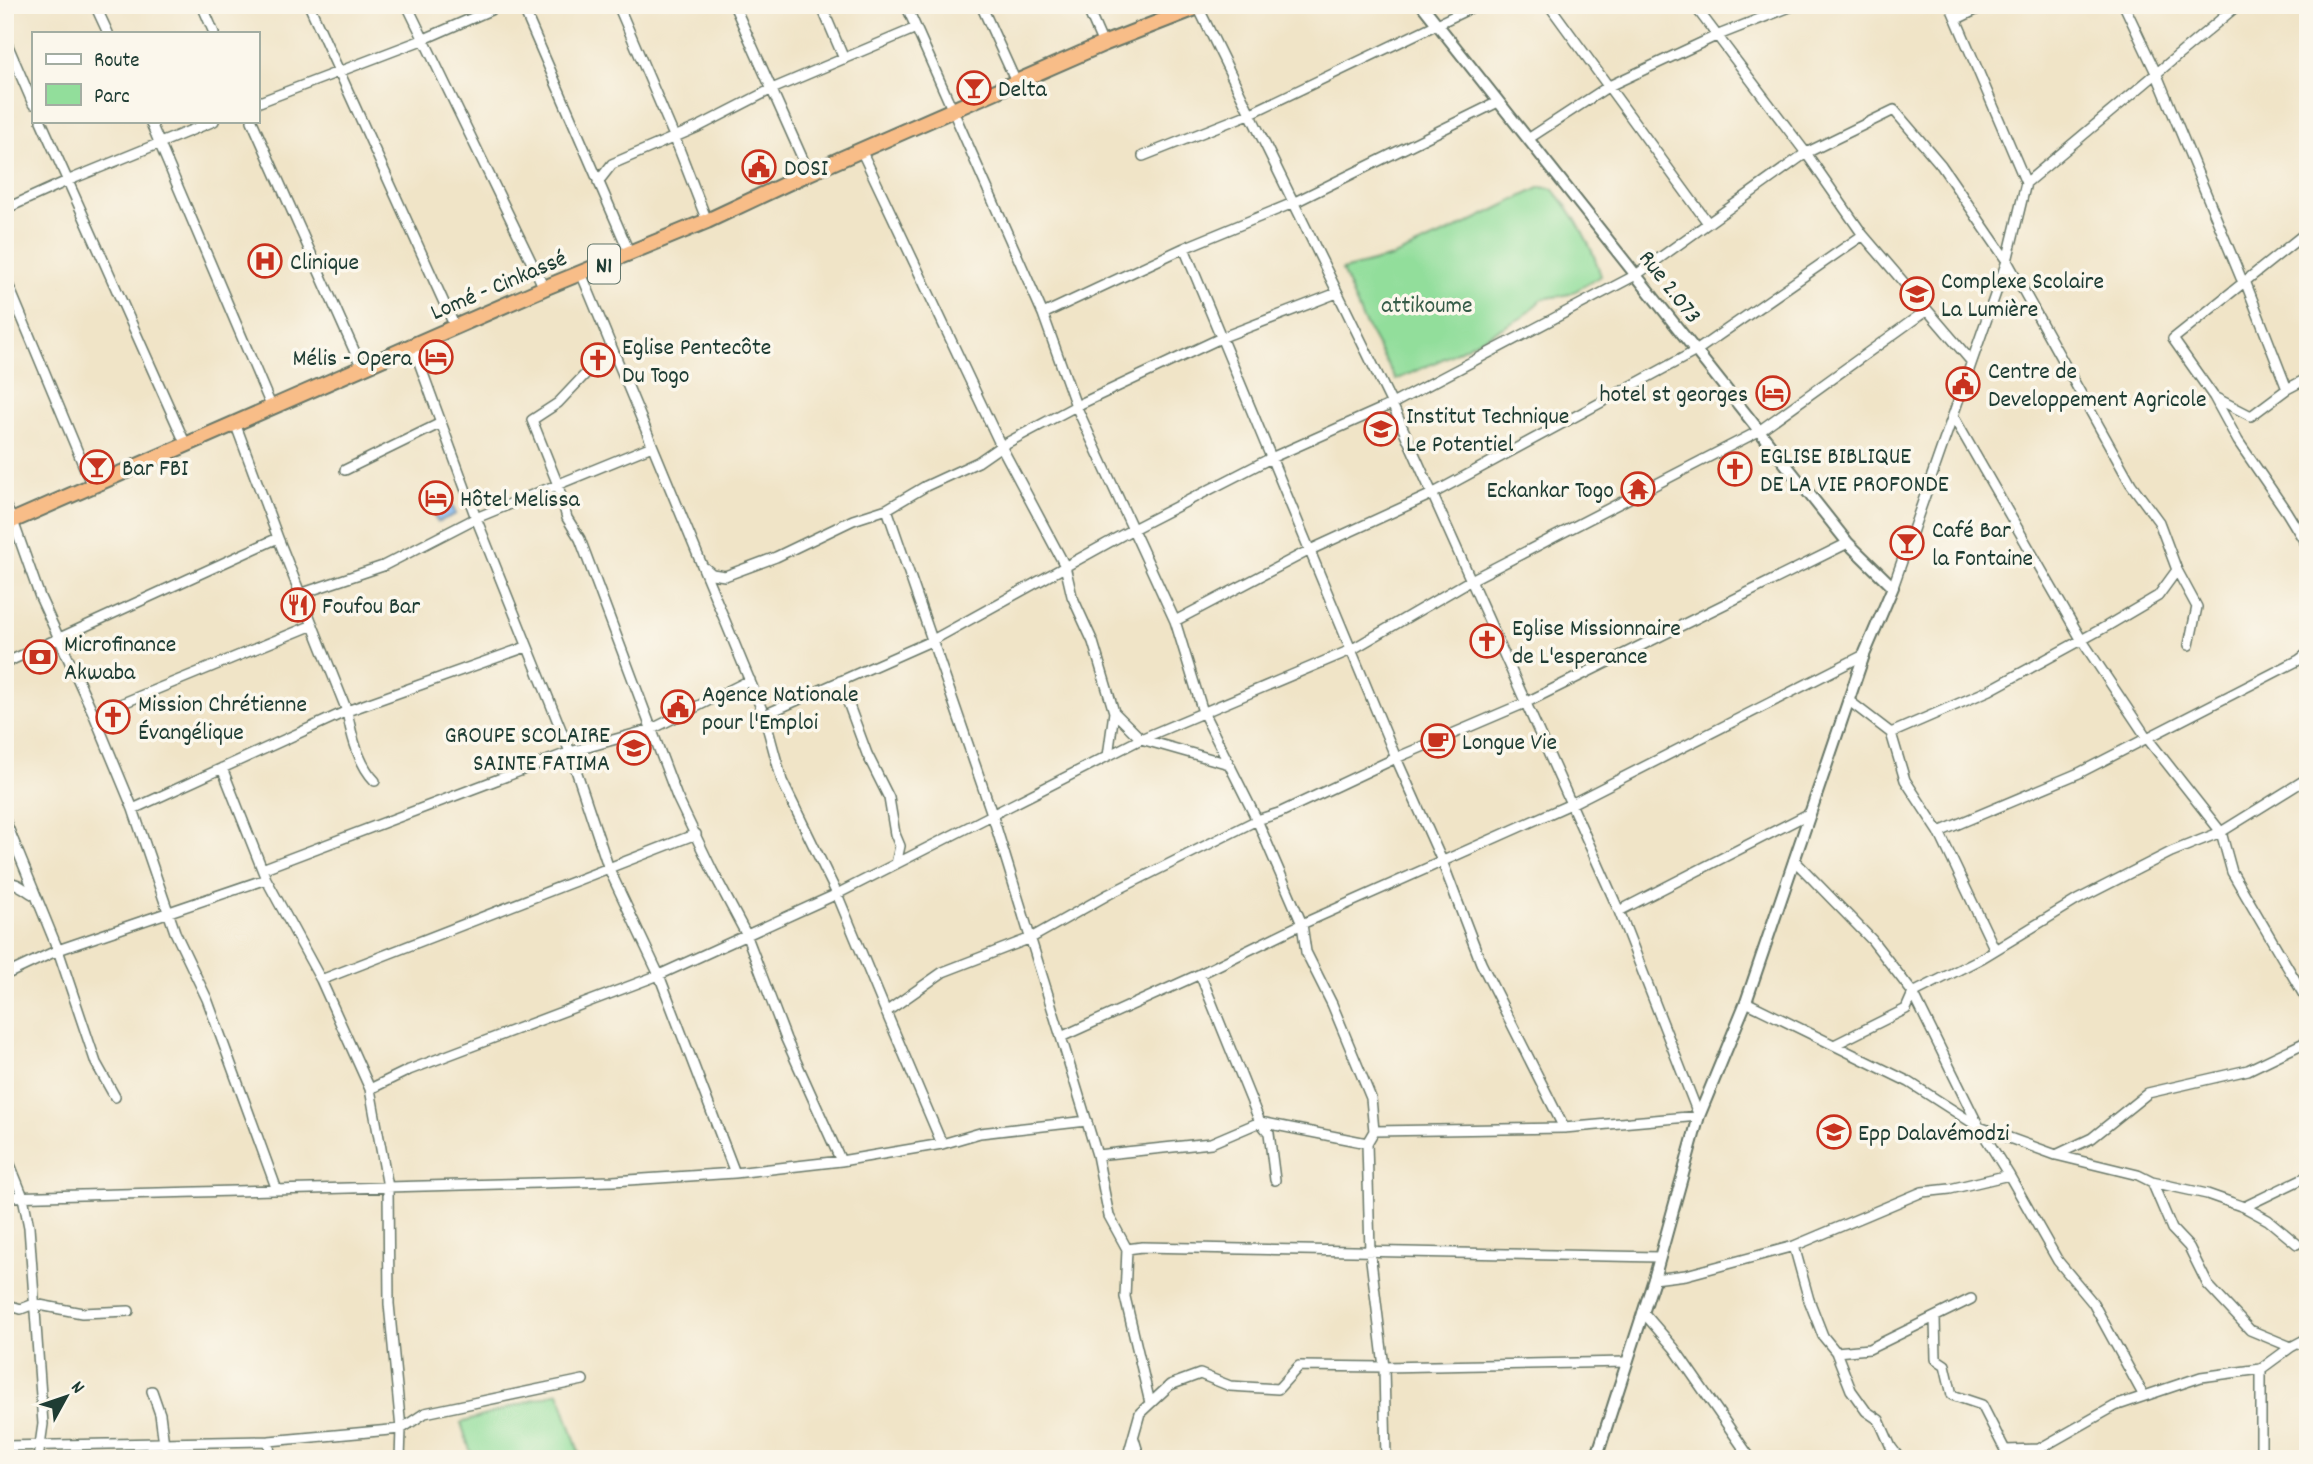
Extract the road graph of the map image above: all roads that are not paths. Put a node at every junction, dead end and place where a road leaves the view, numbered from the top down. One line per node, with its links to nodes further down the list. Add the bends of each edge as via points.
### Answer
1 (95, 5): 26 (street)
2 (202, 5): 27 (street)
3 (309, 5): 33 (street)
4 (407, 5): 30 (street)
5 (502, 5): 30 (street)
6 (522, 5): 55 (street)
7 (618, 5): 47 (street)
8 (734, 5): 37 (street)
9 (821, 5): 32 (street)
10 (906, 5): 25 (street)
11 (981, 5): 35 (street)
12 (1086, 5): 31 (street)
13 (1422, 5): 24 (street, Rue 2.073)
14 (1477, 5): 24 (street)
15 (1549, 5): 36 (street)
16 (1694, 5): 28 (street)
17 (1795, 5): 28 (street)
18 (1950, 5): 23 (street)
19 (1986, 5): 23 (street)
20 (2124, 5): 34 (street)
21 (2238, 5): 34 (street)
22 (1199, 6): 31 (highway, Lomé - Cinkassé / N1); 42 (street)
23 (1956, 19): 56 (street)
24 (1437, 23): 40 (street, Rue 2.073); 42 (street)
25 (916, 28): 32 (street); 41 (street)
26 (108, 32)
27 (214, 32)
28 (1716, 36): 36 (street); 51 (street)
29 (5, 39): 38 (street)
30 (422, 40): 33 (street); 70 (street)
31 (1103, 44): 35 (highway, Lomé - Cinkassé / N1)
32 (844, 59): 37 (street)
33 (339, 71): 39 (street); 74 (street)
34 (2157, 75): 56 (street); 69 (street)
35 (1017, 82): 41 (highway, Lomé - Cinkassé / N1)
36 (1609, 86): 48 (street); 60 (street)
37 (772, 89): 47 (street); 53 (street)
38 (32, 102)
39 (259, 102)
40 (1499, 102): 48 (street, Rue 2.073); 57 (street)
41 (953, 110): 50 (highway, Lomé - Cinkassé / N1); 73 (street)
42 (1250, 114): 52 (street); 57 (street)
43 (41, 122): 54 (street)
44 (150, 122): 49 (street)
45 (212, 122): 49 (street)
46 (252, 122): 80 (street)
47 (674, 136): 55 (street, via 612,164); 59 (street)
48 (1528, 139): 67 (street, Rue 2.073)
49 (160, 143): 54 (street); 86 (street)
50 (861, 150): 53 (highway, Lomé - Cinkassé / N1); 93 (street)
51 (1806, 153): 60 (street); 62 (street); 65 (street, via 1894,110 1941,165)
52 (1143, 156)
53 (809, 173): 59 (highway, Lomé - Cinkassé / N1)
54 (66, 181): 58 (street); 91 (street)
55 (598, 182): 64 (street)
56 (2026, 183): 65 (street)
57 (1293, 203): 63 (street); 71 (street)
58 (5, 209)
59 (707, 221): 64 (highway, Lomé - Cinkassé / N1)
60 (1708, 223): 67 (street)
61 (2308, 231): 69 (street)
62 (1863, 235): 72 (street); 78 (street)
63 (1184, 248): 73 (street); 75 (street)
64 (630, 254): 66 (highway, Lomé - Cinkassé / N1)
65 (2007, 261): 79 (street); 110 (street, via 2131,484 2159,522)
66 (581, 273): 70 (highway, Lomé - Cinkassé / N1); 77 (street)
67 (1636, 275): 78 (street, Rue 2.073); 84 (street)
68 (5, 277): 97 (street)
69 (2245, 281): 82 (street); 83 (street, via 2173,340)
70 (544, 288): 74 (highway, Lomé - Cinkassé / N1)
71 (1337, 293): 75 (street); 84 (street)
72 (1927, 310): 79 (street); 90 (street)
73 (1043, 314): 85 (street)
74 (455, 327): 76 (highway, Lomé - Cinkassé / N1)
75 (1223, 337): 85 (street); 94 (street)
76 (413, 346): 80 (highway, Lomé - Cinkassé / N1); 89 (street)
77 (611, 347): 92 (street); 96 (street, via 558,403 533,420)
78 (1696, 351): 90 (street, Rue 2.073); 98 (street)
79 (1971, 361): 87 (street)
80 (362, 368): 86 (highway, Lomé - Cinkassé / N1)
81 (2308, 378): 82 (street)
82 (2287, 388): 83 (street, via 2251,416)
83 (2214, 397): 106 (street)
84 (1392, 404): 94 (street); 98 (street)
85 (1076, 406): 93 (street); 103 (street)
86 (272, 408): 88 (highway, Lomé - Cinkassé / N1)
87 (1953, 416): 112 (street); 117 (street)
88 (235, 423): 91 (highway, Lomé - Cinkassé / N1); 104 (street)
89 (441, 423): 95 (street); 101 (street)
90 (1759, 431): 105 (street, Rue 2.073); 111 (street)
91 (186, 445): 97 (highway, Lomé - Cinkassé / N1)
92 (652, 446): 96 (street); 108 (street)
93 (1001, 446): 100 (street); 109 (street)
94 (1271, 458): 103 (street); 107 (street)
95 (345, 470)
96 (558, 485): 101 (street); 134 (street)
97 (92, 486): 102 (highway, Lomé - Cinkassé / N1)
98 (1432, 494): 107 (street); 111 (street)
99 (5, 505): 102 (street)
100 (887, 509): 108 (street, via 725,576); 118 (street)
101 (476, 518): 113 (street, via 383,566); 120 (street)
102 (9, 522): 116 (street)
103 (1133, 529): 109 (street); 114 (street)
104 (278, 538): 113 (street); 116 (street)
105 (1848, 543): 112 (street, Rue 2.073); 128 (street)
106 (2308, 547)
107 (1310, 550): 114 (street); 121 (street)
108 (702, 566): 125 (street)
109 (1065, 566): 118 (street); 130 (street)
110 (2177, 570): 117 (street, via 2158,596); 119 (street, via 2197,607)
111 (1471, 580): 121 (street); 128 (street)
112 (1893, 587): 123 (street)
113 (300, 594): 115 (street)
114 (1175, 621): 131 (street)
115 (313, 625): 129 (street); 132 (street)
116 (59, 637): 124 (street); 132 (street)
117 (2081, 639): 135 (street, via 1990,690); 136 (street)
118 (931, 641): 126 (street); 148 (street)
119 (2189, 645)
120 (527, 647): 129 (street); 138 (street)
121 (1351, 650): 131 (street); 140 (street)
122 (2308, 653): 136 (street)
123 (1864, 655): 127 (street); 145 (street)
124 (5, 663)
125 (750, 680): 133 (street); 134 (street)
126 (840, 681): 133 (street); 156 (street, via 889,798 900,846)
127 (1848, 699): 135 (street); 147 (street)
128 (1525, 703): 140 (street); 145 (street)
129 (347, 711): 142 (street); 144 (street, via 357,750)
130 (1114, 712): 137 (street); 139 (street)
131 (1203, 712): 137 (street); 141 (street)
132 (94, 715): 146 (street)
133 (764, 715): 161 (street, via 782,780)
134 (652, 729): 138 (street); 153 (street)
135 (1891, 733): 151 (street, via 1905,780)
136 (2147, 738): 151 (street, via 2079,773); 152 (street)
137 (1141, 739): 139 (street); 141 (street)
138 (570, 752): 157 (street); 158 (street)
139 (1108, 756): 148 (street)
140 (1396, 758): 150 (street); 154 (street)
141 (1229, 764): 150 (street)
142 (222, 768): 146 (street); 157 (street)
143 (2308, 778): 152 (street)
144 (375, 781)
145 (1571, 804): 154 (street); 163 (street)
146 (133, 809): 164 (street)
147 (1810, 813): 155 (street); 163 (street)
148 (992, 814): 156 (street); 167 (street)
149 (5, 820): 162 (street)
150 (1257, 820): 165 (street); 167 (street)
151 (1939, 832): 169 (street)
152 (2221, 832): 169 (street, via 2077,900); 176 (street, via 2232,872)
153 (696, 834): 158 (street); 166 (street)
154 (1442, 860): 165 (street); 187 (street, via 1481,963)
155 (1794, 860): 174 (street, via 1872,940); 175 (street)
156 (896, 864): 161 (street)
157 (262, 869): 159 (street)
158 (609, 869): 172 (street); 173 (street)
159 (267, 880): 164 (street); 173 (street)
160 (5, 882): 162 (street, via 16,883)
161 (837, 894): 166 (street); 177 (street)
162 (36, 896): 168 (street)
163 (1619, 911): 183 (street)
164 (169, 912): 168 (street); 201 (street, via 207,999)
165 (1302, 924): 170 (street); 188 (street, via 1306,952 1371,1098)
166 (746, 934): 172 (street); 194 (street, via 786,1039)
167 (1031, 938): 177 (street, via 943,972); 178 (street)
168 (58, 950): 171 (street); 182 (street, via 96,1063)
169 (1995, 950): 174 (street)
170 (1200, 974): 178 (street); 185 (street)
171 (5, 975)
172 (659, 975): 181 (street); 195 (street)
173 (320, 980): 181 (street)
174 (1913, 993): 180 (street, via 1906,1009); 186 (street)
175 (1746, 1002): 180 (street); 183 (street)
176 (2308, 1002)
177 (886, 1012): 190 (street)
178 (1061, 1037): 184 (street)
179 (2308, 1041): 193 (street, via 2248,1070 2148,1093 2092,1138)
180 (1836, 1044): 186 (street, via 1909,1082)
181 (370, 1089): 200 (street)
182 (115, 1097)
183 (1699, 1116): 187 (street); 209 (street)
184 (1087, 1121): 190 (street, via 980,1133); 192 (street)
185 (1260, 1122): 189 (street); 192 (street, via 1211,1143); 198 (street, via 1269,1133)
186 (1979, 1127): 193 (street); 196 (street)
187 (1564, 1128): 188 (street)
188 (1374, 1131): 189 (street)
189 (1367, 1143): 208 (street)
190 (942, 1144): 194 (street)
191 (5, 1152): 203 (street)
192 (1097, 1155): 207 (street, via 1109,1216)
193 (2056, 1155): 199 (street)
194 (841, 1161): 195 (street)
195 (736, 1173): 200 (street)
196 (2009, 1175): 206 (street, via 1922,1192); 225 (street, via 2058,1261 2093,1303)
197 (2308, 1176): 204 (street)
198 (1275, 1180)
199 (2152, 1182): 204 (street); 218 (street, via 2172,1229 2189,1247 2208,1285 2250,1330)
200 (388, 1187): 201 (street); 227 (street, via 389,1304)
201 (277, 1190): 203 (street)
202 (5, 1197): 203 (street)
203 (23, 1197): 212 (street)
204 (2244, 1207): 205 (street)
205 (2297, 1244)
206 (1794, 1246): 210 (street); 219 (street, via 1823,1336)
207 (1127, 1249): 208 (street); 226 (street, via 1125,1297)
208 (1370, 1252): 209 (street); 221 (street)
209 (1659, 1257): 210 (street)
210 (1654, 1279): 215 (street)
211 (1971, 1299): 216 (street)
212 (34, 1304): 213 (street, via 20,1309); 214 (street, via 82,1313); 230 (street, via 43,1424)
213 (5, 1307)
214 (129, 1311)
215 (1643, 1312): 220 (street); 241 (street, via 1674,1348)
216 (1936, 1318): 219 (street, via 1869,1349); 233 (street, via 1936,1359 1945,1365 1952,1395 1982,1405 2005,1450)
217 (2308, 1338): 218 (street)
218 (2291, 1347): 222 (street)
219 (1836, 1352): 242 (street, via 1851,1390 1866,1411 1880,1420)
220 (1627, 1363): 221 (street); 240 (street)
221 (1384, 1367): 226 (street, via 1300,1366 1278,1389 1230,1386 1200,1374 1170,1385); 239 (street)
222 (2261, 1369): 225 (street, via 2202,1377); 243 (street)
223 (583, 1380): 227 (street, via 425,1413)
224 (152, 1391): 231 (street)
225 (2144, 1396): 233 (street, via 2115,1406)
226 (1150, 1403): 228 (street, via 1140,1413)
227 (401, 1429): 229 (street); 236 (street)
228 (1133, 1438): 237 (street); 238 (street)
229 (269, 1441): 231 (street); 235 (street)
230 (39, 1444): 231 (street); 232 (street); 234 (street)
231 (164, 1444)
232 (5, 1446)
233 (2038, 1454)
234 (38, 1459)
235 (270, 1459)
236 (400, 1459)
237 (1128, 1459)
238 (1140, 1459)
239 (1386, 1459)
240 (1596, 1459)
241 (1751, 1459)
242 (1900, 1459)
243 (2261, 1459)

